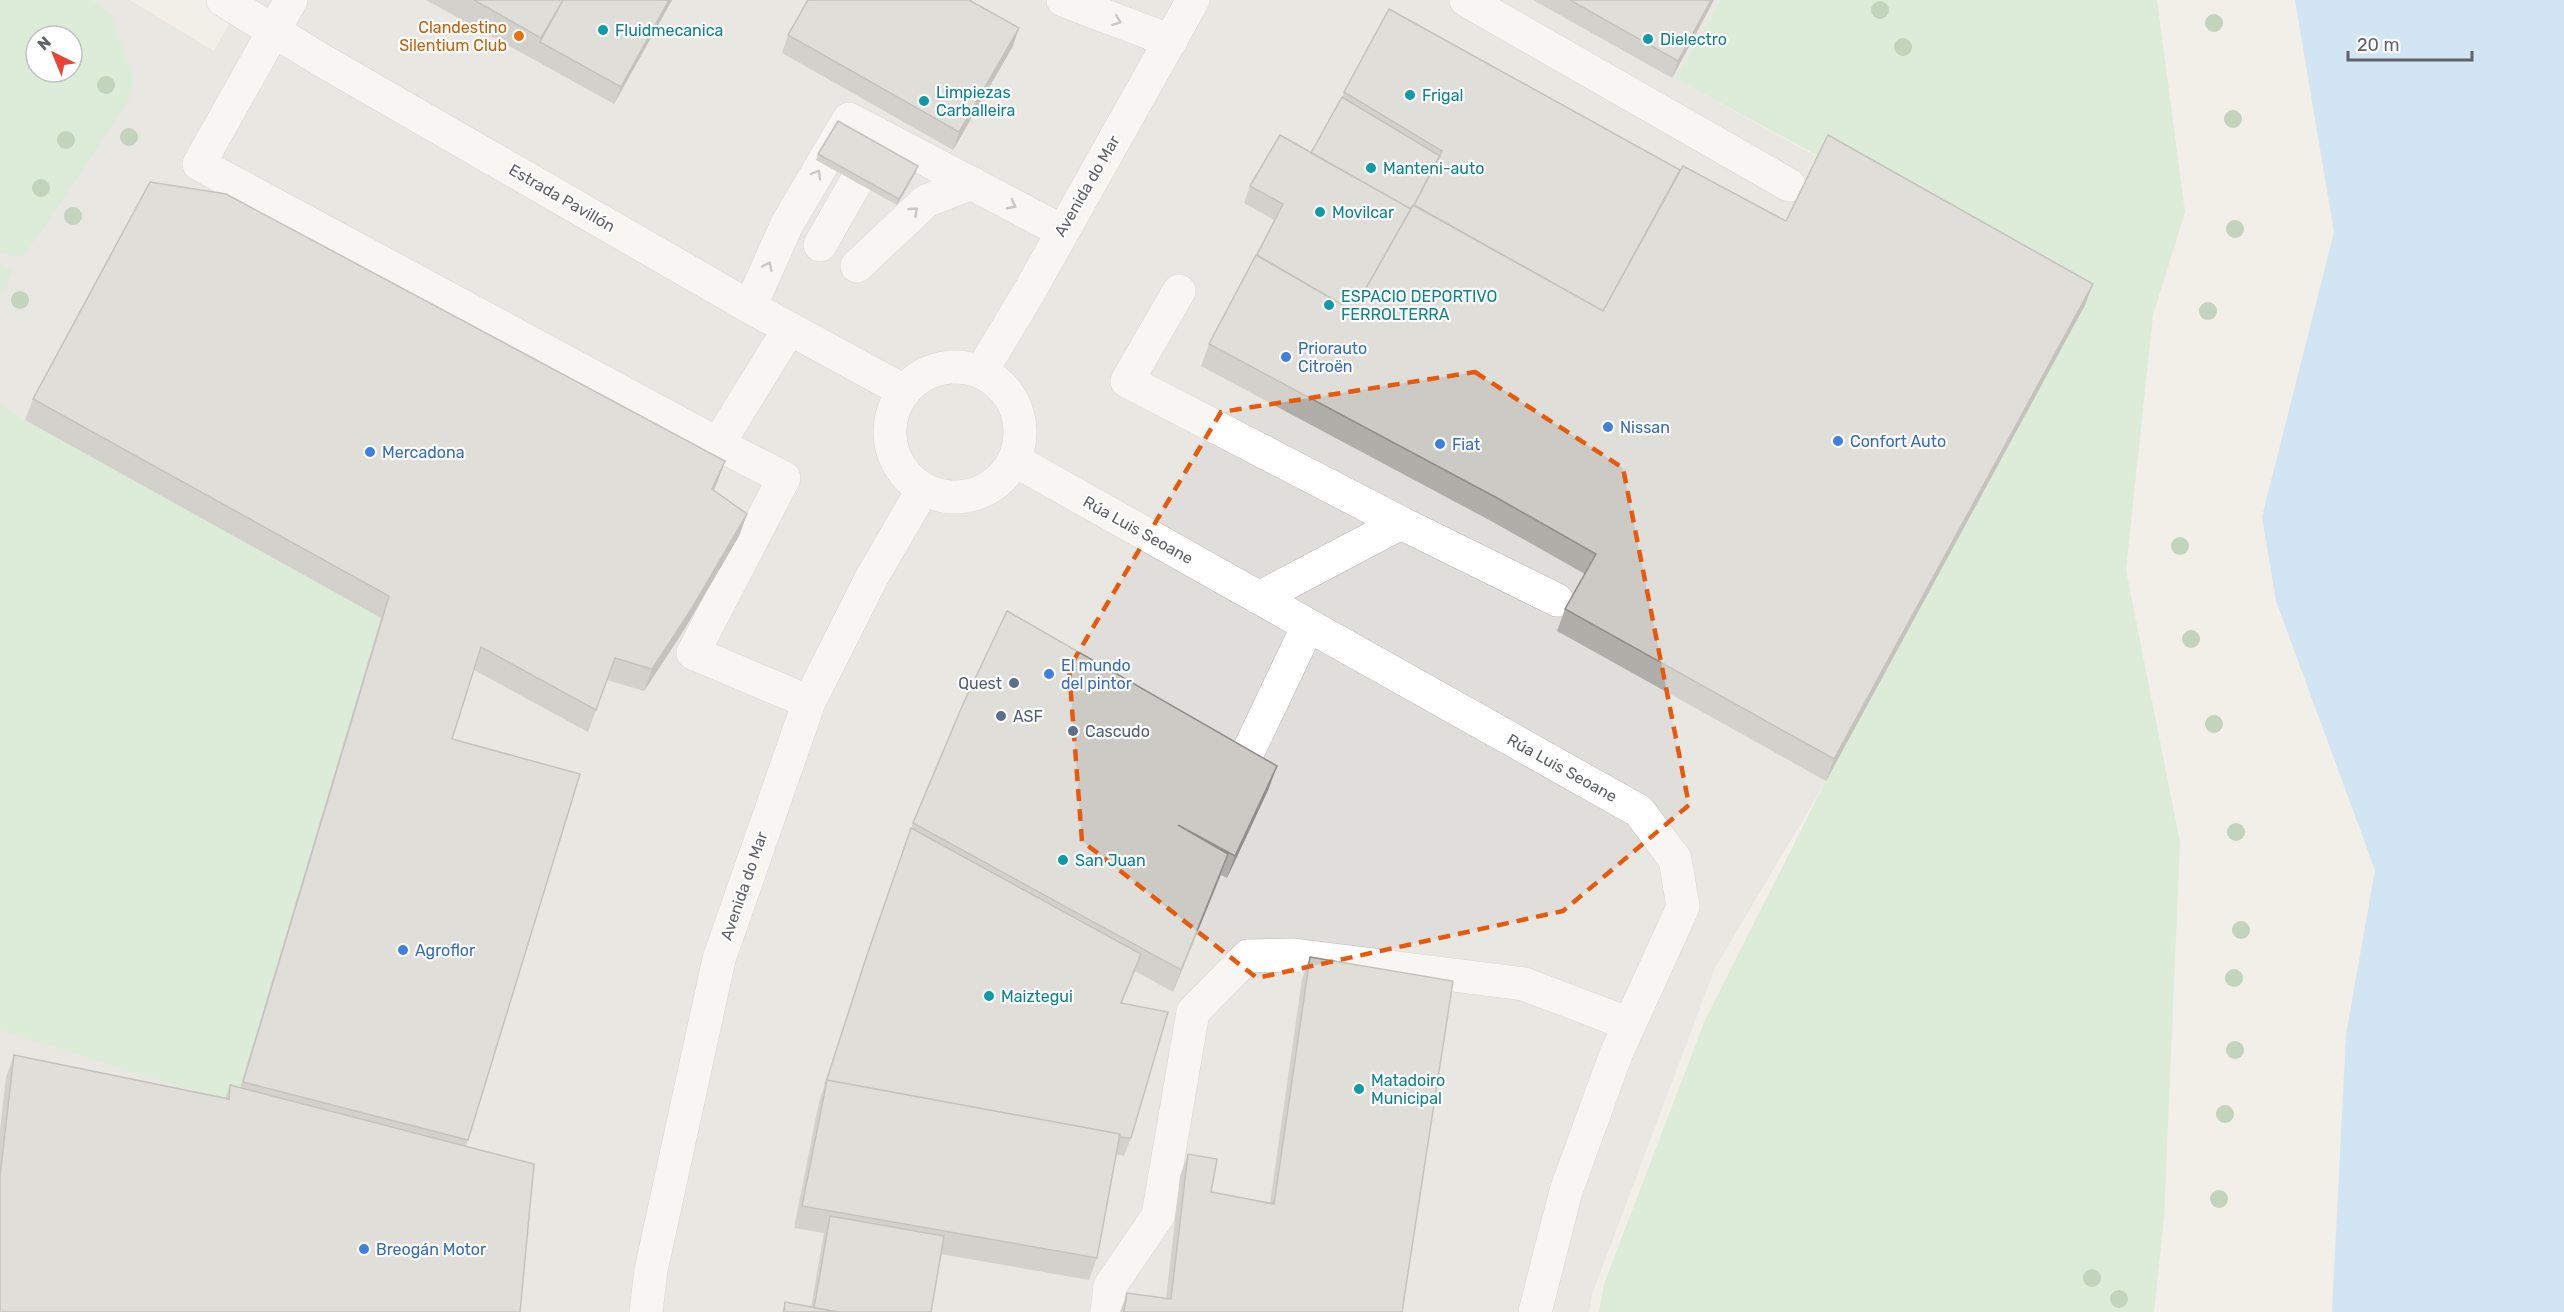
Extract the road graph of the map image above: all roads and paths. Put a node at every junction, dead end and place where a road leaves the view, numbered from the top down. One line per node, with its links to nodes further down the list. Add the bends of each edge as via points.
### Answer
1 (223, 0): 6 (street, Estrada Pavillón)
2 (291, 0): 6 (street)
3 (1064, 0): 7 (street, one-way to 7)
4 (1193, 0): 7 (street, Avenida do Mar)
5 (1466, 0): 11 (street)
6 (274, 32): 17 (street, Estrada Pavillón); 21 (street, via 199,164)
7 (1171, 41): 13 (street, Avenida do Mar)
8 (882, 136): 9 (street); 12 (street, one-way to 8, via 849,118); 14 (street)
9 (916, 154): 10 (street); 15 (street)
10 (972, 183): 13 (street, one-way to 13); 15 (street, one-way to 10, via 926,201)
11 (1789, 185)
12 (787, 224): 14 (street); 17 (street, one-way to 12)
13 (1062, 231): 19 (street, Avenida do Mar)
14 (820, 245): 15 (street)
15 (857, 266)
16 (1179, 291): 24 (street, via 1127,381)
17 (750, 307): 18 (street, Estrada Pavillón)
18 (789, 329): 20 (street, Estrada Pavillón); 21 (street)
19 (981, 372): 20 (street, via 957,367 936,370); 22 (street, via 996,381 1018,412 1019,445)
20 (904, 391): 23 (street, via 892,414 890,435 895,456 906,475)
21 (718, 444): 28 (street, via 784,478 693,653)
22 (1014, 460): 23 (street, via 995,483 970,495 943,496); 25 (street, Rúa Luis Seoane)
23 (923, 489): 28 (street, Avenida do Mar, via 872,577)
24 (1401, 523): 25 (street); 26 (street)
25 (1259, 598): 27 (street, Rúa Luis Seoane)
26 (1557, 600)
27 (1308, 626): 29 (street); 30 (street, Rúa Luis Seoane, via 1639,811 1675,859 1683,906)
28 (809, 702): 31 (street, Avenida do Mar, via 719,958 651,1270)
29 (1249, 750)
30 (1629, 1024): 32 (street, via 1524,984 1294,955 1248,956 1193,1012 1158,1216 1110,1286); 33 (street, Rúa Luis Seoane, via 1566,1191)
31 (646, 1312)
32 (1107, 1312)
33 (1535, 1312)

